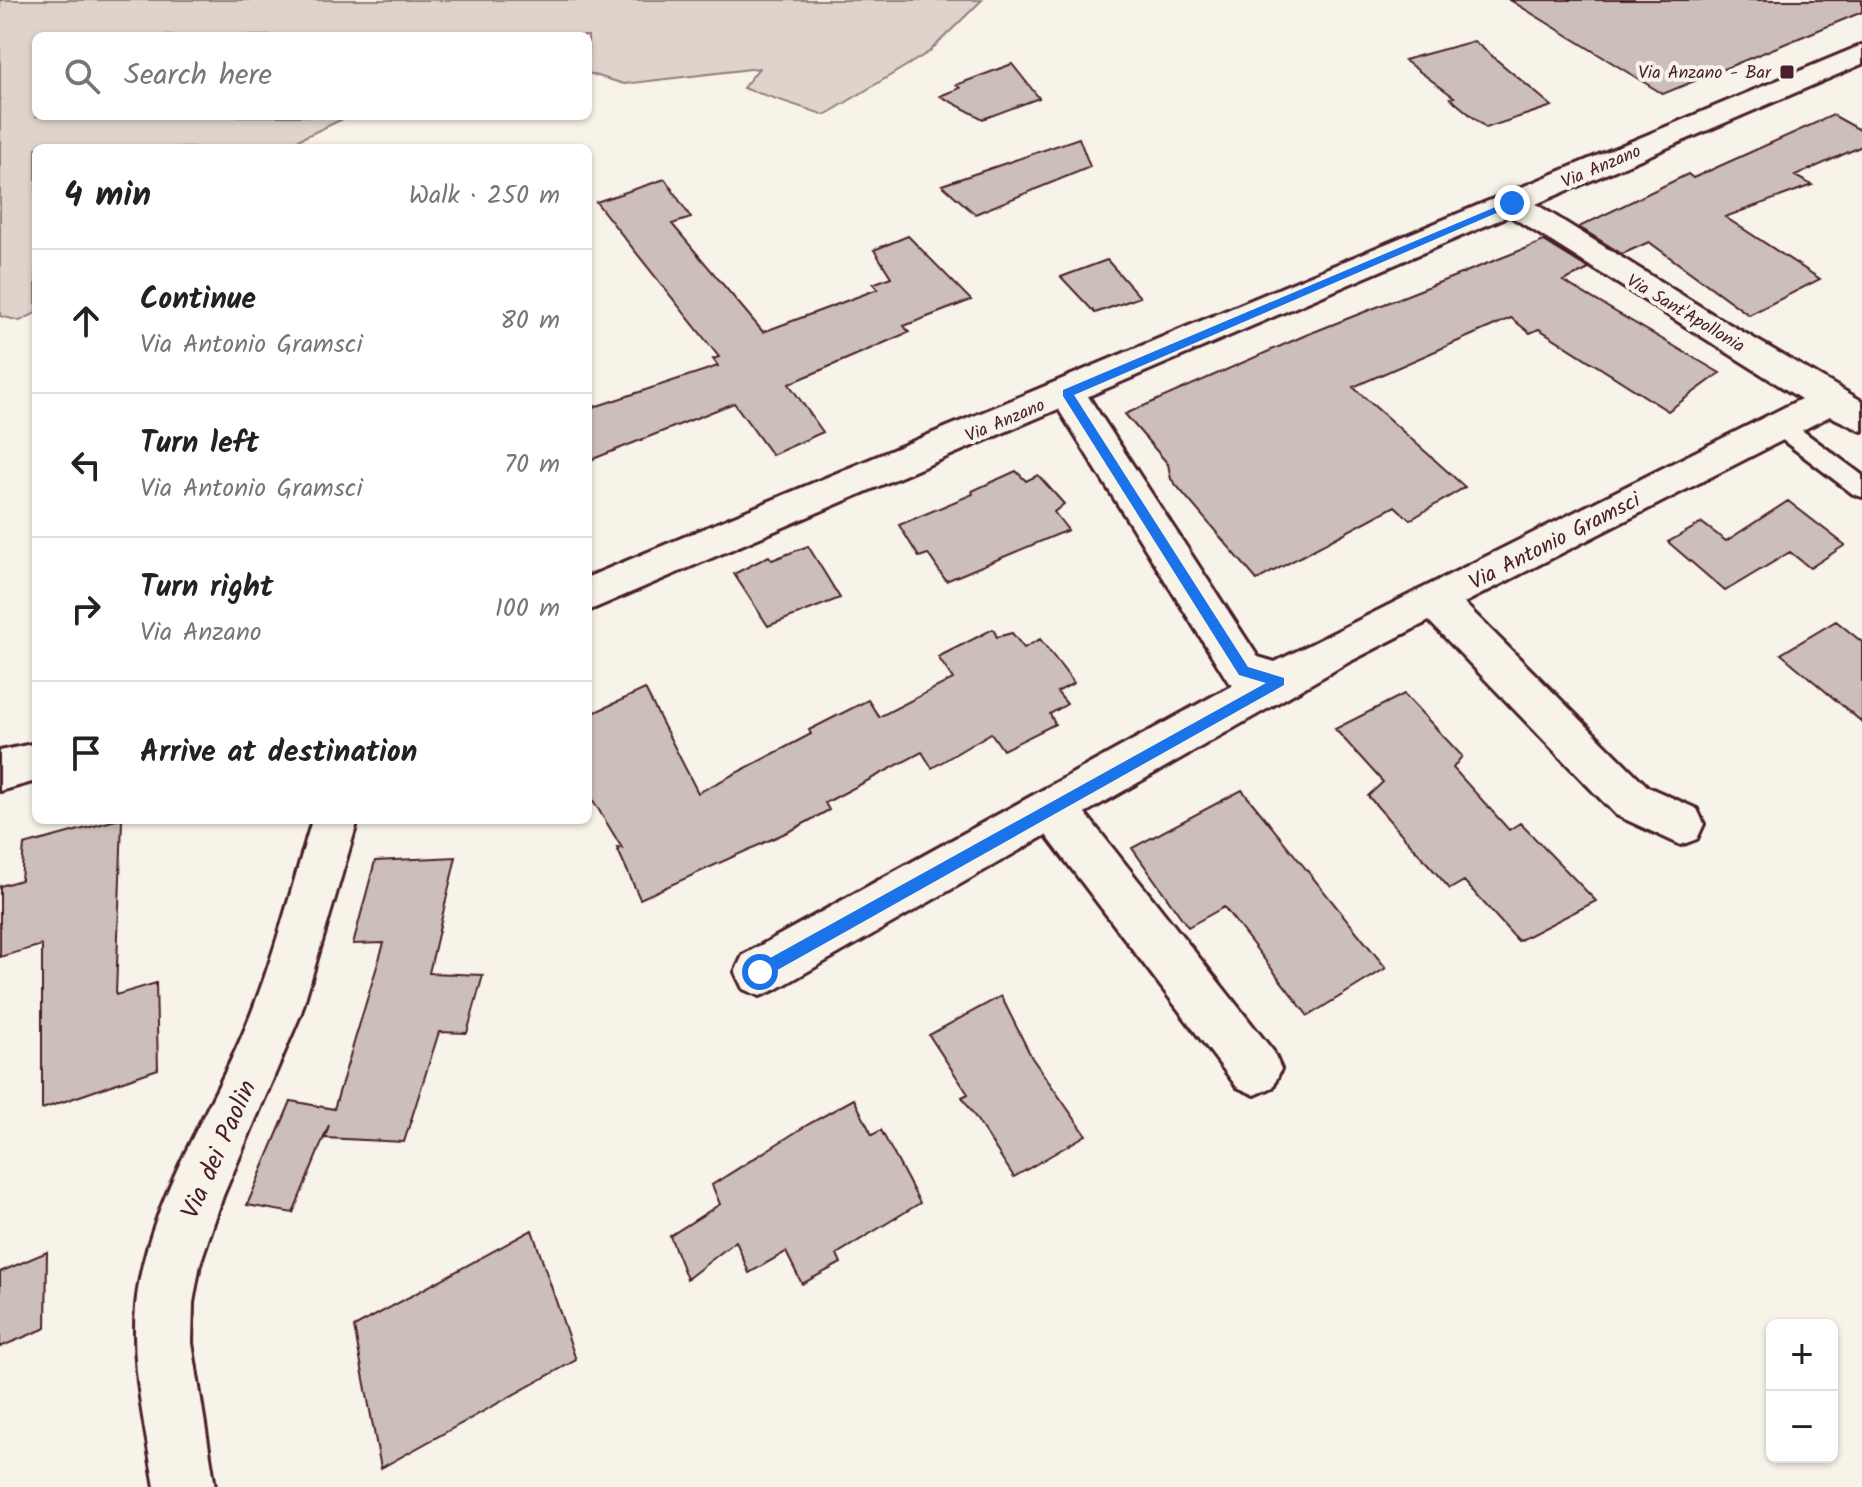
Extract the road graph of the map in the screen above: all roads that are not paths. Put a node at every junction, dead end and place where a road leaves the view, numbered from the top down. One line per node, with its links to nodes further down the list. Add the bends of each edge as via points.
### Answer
1 (1862, 54): 2 (street, Via Anzano)
2 (1512, 203): 3 (street, Via Anzano); 4 (street, Via Sant'Apollonia)
3 (1067, 393): 7 (street, Via Anzano); 9 (street, via 1244,671)
4 (1846, 409): 5 (street, Via Antonio Gramsci)
5 (1780, 426): 6 (lane); 8 (street, Via Antonio Gramsci)
6 (1862, 488)
7 (592, 593)
8 (1434, 600): 9 (street, Via Antonio Gramsci); 14 (street, via 1632,801)
9 (1279, 681): 12 (street, Via Antonio Gramsci)
10 (32, 763): 11 (street)
11 (0, 771)
12 (1053, 808): 15 (street, Via Antonio Gramsci); 16 (street)
13 (334, 824): 17 (street, Via dei Paolin, via 283,996 205,1169 169,1280 163,1342)
14 (1681, 824)
15 (760, 972)
16 (1255, 1069)
17 (185, 1487)

